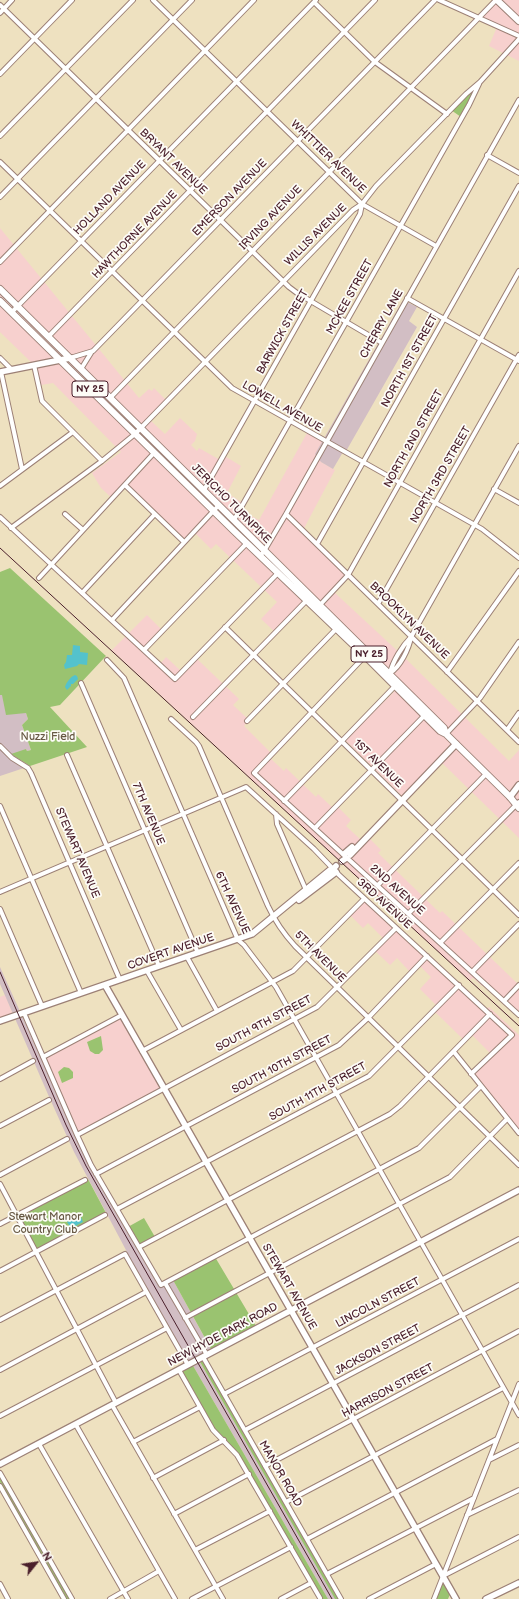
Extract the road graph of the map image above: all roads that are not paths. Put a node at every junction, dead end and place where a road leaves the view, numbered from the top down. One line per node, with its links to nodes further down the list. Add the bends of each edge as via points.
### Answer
1 (12, 0): 13 (street)
2 (72, 0): 20 (street)
3 (133, 0): 24 (street)
4 (153, 0): 16 (street, WHITTIER AVENUE)
5 (192, 0): 16 (street)
6 (254, 0): 22 (street)
7 (375, 0): 18 (street, HAWTHORNE AVENUE)
8 (435, 0): 23 (street, EMERSON AVENUE)
9 (439, 0): 15 (street)
10 (497, 0): 15 (street, IRVING AVENUE); 17 (main road)
11 (315, 1): 18 (street); 26 (street, HOLLAND AVENUE)
12 (0, 5): 13 (street, BRYANT AVENUE)
13 (4, 9): 14 (street); 20 (street, BRYANT AVENUE)
14 (0, 13)
15 (478, 18): 19 (street); 28 (street, IRVING AVENUE)
16 (173, 19): 22 (street, WHITTIER AVENUE); 29 (street)
17 (519, 21)
18 (344, 32): 23 (street); 31 (street, HAWTHORNE AVENUE)
19 (519, 36)
20 (34, 39): 24 (street, BRYANT AVENUE); 25 (street)
21 (519, 39): 27 (street, WILLIS AVENUE)
22 (205, 50): 26 (street, WHITTIER AVENUE); 33 (street)
23 (375, 62): 28 (street); 35 (street, EMERSON AVENUE)
24 (65, 69): 29 (street, BRYANT AVENUE); 34 (street)
25 (0, 74)
26 (237, 82): 31 (street, WHITTIER AVENUE); 37 (street, HOLLAND AVENUE)
27 (480, 82): 32 (street, WILLIS AVENUE); 48 (street, MCKEE STREET)
28 (411, 87): 32 (street); 39 (street, IRVING AVENUE)
29 (95, 99): 33 (street, BRYANT AVENUE); 41 (street)
30 (519, 100): 36 (street, CHERRY LANE)
31 (267, 111): 35 (street, WHITTIER AVENUE); 43 (street, HAWTHORNE AVENUE)
32 (447, 114): 45 (street, WILLIS AVENUE, via 376,186)
33 (127, 130): 37 (street, BRYANT AVENUE); 46 (street)
34 (0, 136)
35 (298, 141): 39 (street, WHITTIER AVENUE); 47 (street, EMERSON AVENUE)
36 (487, 155): 40 (street); 50 (street, CHERRY LANE)
37 (159, 161): 43 (street, BRYANT AVENUE); 49 (street, HOLLAND AVENUE)
38 (0, 162): 41 (street, LOWELL AVENUE)
39 (329, 172): 45 (street, WHITTIER AVENUE); 51 (street, IRVING AVENUE)
40 (519, 172)
41 (17, 179): 44 (street); 46 (street, LOWELL AVENUE)
42 (519, 186): 63 (street, NORTH 1ST STREET)
43 (190, 191): 47 (street, BRYANT AVENUE); 53 (street, HAWTHORNE AVENUE)
44 (0, 197)
45 (362, 204): 48 (street, WHITTIER AVENUE); 55 (street, WILLIS AVENUE); 60 (street, BARWICK STREET, via 360,214)
46 (49, 210): 49 (street, LOWELL AVENUE); 52 (street)
47 (220, 221): 51 (street, BRYANT AVENUE); 59 (street, EMERSON AVENUE)
48 (400, 225): 50 (street, WHITTIER AVENUE); 64 (street, MCKEE STREET)
49 (81, 241): 53 (street, LOWELL AVENUE); 61 (street, HOLLAND AVENUE)
50 (436, 246): 57 (street, CHERRY LANE)
51 (252, 251): 55 (street, BRYANT AVENUE); 65 (street, IRVING AVENUE)
52 (0, 262)
53 (112, 271): 59 (street, LOWELL AVENUE); 66 (street, HAWTHORNE AVENUE)
54 (519, 271): 67 (street, NORTH 2ND STREET)
55 (283, 281): 60 (street, BRYANT AVENUE); 75 (street, WILLIS AVENUE)
56 (0, 289): 61 (main road, JERICHO TURNPIKE / NY 25)
57 (407, 298): 63 (street); 68 (street, CHERRY LANE)
58 (0, 301): 62 (main road, JERICHO TURNPIKE / NY 25)
59 (143, 301): 65 (street, LOWELL AVENUE); 69 (street, EMERSON AVENUE)
60 (310, 301): 64 (street, BRYANT AVENUE); 81 (street, BARWICK STREET)
61 (18, 306): 62 (street, HOLLAND AVENUE); 66 (main road, JERICHO TURNPIKE / NY 25)
62 (12, 312): 73 (main road, JERICHO TURNPIKE / NY 25)
63 (444, 319): 67 (street); 93 (street, NORTH 1ST STREET)
64 (346, 322): 68 (street, BRYANT AVENUE); 82 (street, MCKEE STREET)
65 (174, 331): 75 (street, LOWELL AVENUE); 80 (street, IRVING AVENUE)
66 (48, 337): 72 (main road, JERICHO TURNPIKE / NY 25)
67 (480, 340): 74 (street); 95 (street, NORTH 2ND STREET)
68 (382, 343): 86 (street, CHERRY LANE)
69 (92, 352): 72 (street, EMERSON AVENUE); 77 (street, EMERSON AVENUE)
70 (519, 355): 74 (street, NORTH 3RD STREET)
71 (0, 358): 78 (street)
72 (70, 358): 73 (main road); 77 (main road, JERICHO TURNPIKE / NY 25)
73 (60, 360): 76 (main road); 85 (main road, JERICHO TURNPIKE / NY 25)
74 (518, 361): 100 (street, NORTH 3RD STREET)
75 (205, 362): 81 (street, LOWELL AVENUE, via 232,388); 83 (street, WILLIS AVENUE)
76 (34, 365): 78 (main road); 84 (street, via 42,402)
77 (81, 369): 80 (main road, JERICHO TURNPIKE / NY 25)
78 (12, 370): 79 (main road)
79 (1, 372): 94 (street)
80 (110, 398): 83 (main road, JERICHO TURNPIKE / NY 25)
81 (254, 401): 82 (street, LOWELL AVENUE); 98 (street, BARWICK STREET)
82 (290, 421): 86 (street, LOWELL AVENUE); 108 (street, MCKEE STREET)
83 (141, 428): 85 (street, WILLIS AVENUE); 98 (main road, JERICHO TURNPIKE / NY 25)
84 (73, 432): 91 (street); 94 (street)
85 (135, 434): 88 (main road, JERICHO TURNPIKE / NY 25); 91 (street, WILLIS AVENUE)
86 (326, 442): 93 (street, LOWELL AVENUE); 106 (street, CHERRY LANE)
87 (519, 446): 89 (street)
88 (154, 453): 92 (main road, JERICHO TURNPIKE / NY 25); 96 (street)
89 (515, 453): 90 (street); 99 (street)
90 (519, 456)
91 (102, 461): 110 (street, WILLIS AVENUE)
92 (164, 462): 98 (main road, via 168,461); 103 (main road, JERICHO TURNPIKE / NY 25)
93 (363, 462): 95 (street, LOWELL AVENUE); 114 (street, NORTH 1ST STREET)
94 (22, 469): 97 (street)
95 (400, 483): 100 (street, LOWELL AVENUE); 120 (street, NORTH 2ND STREET)
96 (125, 484): 105 (street); 111 (street)
97 (0, 486)
98 (202, 487): 102 (main road, JERICHO TURNPIKE / NY 25)
99 (494, 489): 101 (street); 109 (street)
100 (435, 503): 109 (street, LOWELL AVENUE); 124 (street, NORTH 3RD STREET)
101 (519, 503)
102 (219, 505): 103 (street); 108 (main road, JERICHO TURNPIKE / NY 25)
103 (214, 511): 112 (street); 113 (main road, JERICHO TURNPIKE / NY 25)
104 (65, 514): 111 (street)
105 (155, 514): 112 (street); 122 (street)
106 (286, 514): 114 (street, BROOKLYN AVENUE); 115 (street, CHERRY LANE)
107 (0, 517): 110 (street)
108 (234, 520): 115 (main road, JERICHO TURNPIKE / NY 25)
109 (474, 525): 116 (street, LOWELL AVENUE); 129 (street)
110 (11, 528): 117 (street)
111 (83, 530): 117 (street)
112 (184, 542): 126 (street)
113 (246, 543): 115 (main road, JERICHO TURNPIKE / NY 25); 131 (street)
114 (317, 544): 120 (street, BROOKLYN AVENUE)
115 (262, 553): 119 (main road, JERICHO TURNPIKE / NY 25); 123 (main road, JERICHO TURNPIKE / NY 25)
116 (519, 558)
117 (52, 565): 121 (street); 122 (street)
118 (519, 571): 135 (street)
119 (278, 573): 123 (main road, JERICHO TURNPIKE / NY 25); 127 (street)
120 (348, 575): 124 (street, BROOKLYN AVENUE); 125 (street, NORTH 2ND STREET)
121 (39, 578)
122 (82, 593): 126 (street)
123 (309, 598): 125 (main road, JERICHO TURNPIKE / NY 25); 132 (street)
124 (378, 604): 129 (street, BROOKLYN AVENUE)
125 (318, 607): 128 (main road, JERICHO TURNPIKE / NY 25)
126 (112, 620): 131 (street)
127 (225, 627): 131 (street, via 174,679); 132 (street, 1ST AVENUE)
128 (339, 627): 133 (main road, JERICHO TURNPIKE / NY 25); 136 (main road, JERICHO TURNPIKE / NY 25); 138 (street)
129 (411, 637): 135 (street, BROOKLYN AVENUE); 136 (street, via 406,641)
130 (519, 642): 140 (street)
131 (144, 650)
132 (254, 655): 138 (street, 1ST AVENUE); 144 (street)
133 (365, 656): 136 (main road, JERICHO TURNPIKE / NY 25); 141 (street)
134 (107, 660): 163 (street, 6TH AVENUE, via 124,678)
135 (448, 672): 140 (street, BROOKLYN AVENUE)
136 (388, 676): 139 (main road, JERICHO TURNPIKE / NY 25)
137 (81, 683): 168 (street, 7TH AVENUE)
138 (283, 684): 141 (street, 1ST AVENUE); 146 (street)
139 (397, 684): 143 (main road, JERICHO TURNPIKE / NY 25); 148 (main road, JERICHO TURNPIKE / NY 25, via 444,728); 149 (street)
140 (477, 701): 147 (street, BROOKLYN AVENUE); 148 (street)
141 (312, 713): 149 (street, 1ST AVENUE); 160 (street, 2ND AVENUE, via 254,773)
142 (519, 713): 147 (street)
143 (424, 716): 148 (main road, JERICHO TURNPIKE / NY 25); 154 (street)
144 (193, 717)
145 (171, 719): 157 (street, 5TH AVENUE, via 198,744)
146 (247, 721)
147 (507, 730): 150 (street, BROOKLYN AVENUE)
148 (446, 734): 151 (main road, JERICHO TURNPIKE / NY 25)
149 (342, 742): 154 (street, 1ST AVENUE); 160 (street)
150 (519, 742)
151 (456, 744): 155 (main road, JERICHO TURNPIKE / NY 25); 159 (main road)
152 (0, 746): 173 (street, STEWART AVENUE, via 12,758 28,768)
153 (68, 755): 169 (street)
154 (371, 770): 159 (street, 1ST AVENUE); 166 (street)
155 (486, 774): 158 (main road, JERICHO TURNPIKE / NY 25); 167 (street)
156 (519, 785): 158 (main road)
157 (221, 797): 163 (street); 164 (street, 3RD AVENUE, via 244,787); 186 (street, 5TH AVENUE)
158 (510, 797): 161 (main road, JERICHO TURNPIKE / NY 25)
159 (401, 799): 165 (main road); 167 (street, 1ST AVENUE)
160 (284, 801): 166 (street, 2ND AVENUE)
161 (518, 804): 172 (street)
162 (0, 806): 176 (street)
163 (183, 814): 168 (street); 189 (street, 6TH AVENUE)
164 (275, 814): 175 (street, 3RD AVENUE); 179 (street)
165 (387, 814): 170 (main road); 171 (main road)
166 (315, 828): 171 (street, 2ND AVENUE)
167 (432, 829): 172 (street, 1ST AVENUE); 177 (street)
168 (145, 830): 169 (street); 191 (street, 7TH AVENUE)
169 (107, 846): 173 (street); 195 (street)
170 (350, 854)
171 (344, 858): 177 (street, 2ND AVENUE)
172 (462, 859): 178 (street, 1ST AVENUE); 184 (street)
173 (70, 862): 176 (street); 198 (street, STEWART AVENUE)
174 (519, 863): 178 (street)
175 (334, 869): 179 (main road, COVERT AVENUE); 181 (street, 3RD AVENUE); 183 (main road, via 307,895)
176 (32, 879): 180 (street); 204 (street)
177 (378, 885): 184 (street, 2ND AVENUE)
178 (493, 889): 185 (street, 1ST AVENUE); 190 (street)
179 (306, 890): 183 (main road, COVERT AVENUE)
180 (0, 892)
181 (364, 899): 188 (street, 3RD AVENUE); 194 (street)
182 (0, 909): 206 (street)
183 (285, 909): 186 (main road, COVERT AVENUE)
184 (409, 913): 190 (street, 2ND AVENUE)
185 (519, 915)
186 (274, 918): 189 (main road, COVERT AVENUE, via 255,933); 194 (street, 5TH AVENUE, via 290,941)
187 (519, 924): 197 (street)
188 (396, 928): 192 (street, 3RD AVENUE); 203 (street, SOUTH 9TH STREET)
189 (238, 940): 191 (main road, COVERT AVENUE); 199 (street, 6TH AVENUE)
190 (441, 942): 197 (street, 2ND AVENUE)
191 (198, 953): 193 (main road, COVERT AVENUE)
192 (427, 956): 201 (street, 3RD AVENUE); 212 (street, SOUTH 10TH STREET)
193 (187, 957): 195 (main road, COVERT AVENUE); 207 (street)
194 (307, 957): 199 (street, via 293,971); 203 (street, 5TH AVENUE)
195 (159, 966): 196 (main road, COVERT AVENUE)
196 (147, 970): 198 (main road, COVERT AVENUE); 215 (street)
197 (472, 972): 205 (street, 2ND AVENUE)
198 (120, 980): 200 (main road, COVERT AVENUE)
199 (272, 982): 207 (street); 213 (street, 6TH AVENUE)
200 (105, 985): 204 (main road, COVERT AVENUE); 210 (main road, STEWART AVENUE)
201 (459, 985): 209 (street, 3RD AVENUE); 216 (street, SOUTH 11TH STREET)
202 (519, 985): 205 (street)
203 (337, 987): 212 (street, 5TH AVENUE); 213 (street, SOUTH 9TH STREET, via 317,1007)
204 (81, 993): 206 (main road, COVERT AVENUE)
205 (504, 1000): 211 (street, 2ND AVENUE)
206 (42, 1006): 208 (main road, COVERT AVENUE)
207 (217, 1011): 215 (street)
208 (24, 1013): 214 (main road, COVERT AVENUE); 219 (street)
209 (490, 1014): 218 (street); 222 (street, 3RD AVENUE, via 510,1036)
210 (122, 1015): 217 (main road, STEWART AVENUE); 219 (street)
211 (519, 1015)
212 (368, 1018): 216 (street, 5TH AVENUE); 220 (street, SOUTH 10TH STREET, via 339,1045)
213 (294, 1020): 220 (street, 6TH AVENUE); 226 (street, SOUTH 9TH STREET)
214 (0, 1021)
215 (181, 1030): 217 (street)
216 (399, 1047): 223 (street, 5TH AVENUE); 227 (street, SOUTH 11TH STREET, via 371,1074)
217 (142, 1051): 226 (main road, STEWART AVENUE)
218 (454, 1052): 222 (street); 223 (street)
219 (43, 1057): 235 (street)
220 (316, 1057): 227 (street, 6TH AVENUE); 232 (street, SOUTH 10TH STREET)
221 (33, 1061): 224 (street)
222 (471, 1074): 225 (street)
223 (429, 1077): 229 (street, 5TH AVENUE); 233 (street, via 396,1110)
224 (0, 1079)
225 (481, 1086): 229 (street); 230 (street)
226 (164, 1088): 232 (main road, STEWART AVENUE); 235 (street, SOUTH 9TH STREET)
227 (336, 1093): 233 (street, 6TH AVENUE); 238 (street, SOUTH 11TH STREET)
228 (49, 1100): 231 (street)
229 (459, 1107): 236 (street, 5TH AVENUE); 240 (street, via 419,1148)
230 (507, 1119): 234 (street); 236 (street)
231 (0, 1126)
232 (186, 1126): 238 (main road, STEWART AVENUE); 241 (street, SOUTH 10TH STREET)
233 (357, 1131): 240 (street, 6TH AVENUE); 246 (street)
234 (519, 1133)
235 (77, 1135): 241 (street)
236 (489, 1137): 239 (street, 5TH AVENUE); 247 (street, via 450,1177)
237 (66, 1139): 242 (street)
238 (206, 1162): 246 (main road, STEWART AVENUE); 248 (street, SOUTH 11TH STREET)
239 (519, 1165)
240 (379, 1169): 247 (street, 6TH AVENUE); 252 (street)
241 (96, 1174): 248 (street)
242 (0, 1175)
243 (84, 1180): 250 (street)
244 (0, 1184): 250 (street)
245 (519, 1190): 254 (main road, NEW HYDE PARK ROAD)
246 (228, 1200): 252 (main road, STEWART AVENUE); 255 (street)
247 (400, 1205): 254 (street, 6TH AVENUE); 258 (street)
248 (116, 1209): 255 (street)
249 (106, 1215): 256 (street)
250 (16, 1216): 251 (street); 256 (street)
251 (0, 1224)
252 (250, 1238): 258 (main road, STEWART AVENUE); 260 (street)
253 (519, 1239): 259 (street, LINCOLN STREET)
254 (421, 1242): 259 (street, 6TH AVENUE); 264 (main road, NEW HYDE PARK ROAD)
255 (139, 1247): 260 (street, MANOR ROAD, via 161,1285)
256 (36, 1252): 257 (street); 262 (street)
257 (0, 1271)
258 (270, 1273): 264 (main road, STEWART AVENUE); 266 (street)
259 (441, 1280): 265 (street, 6TH AVENUE); 271 (street, LINCOLN STREET)
260 (165, 1283): 266 (street, MANOR ROAD)
261 (519, 1285): 265 (street, JACKSON STREET)
262 (56, 1291): 263 (street, via 125,1254); 267 (street); 269 (street)
263 (146, 1292): 268 (street); 269 (street)
264 (291, 1311): 271 (main road, STEWART AVENUE); 273 (main road, NEW HYDE PARK ROAD)
265 (462, 1315): 272 (street, 6TH AVENUE); 278 (street, JACKSON STREET)
266 (185, 1318): 273 (street, MANOR ROAD)
267 (0, 1320)
268 (167, 1328): 274 (street); 275 (street)
269 (77, 1329): 275 (street); 276 (street)
270 (519, 1331): 272 (street, HARRISON STREET)
271 (312, 1348): 278 (main road, STEWART AVENUE); 281 (street, LINCOLN STREET)
272 (482, 1351): 280 (street, 6TH AVENUE); 287 (street, HARRISON STREET)
273 (205, 1356): 274 (main road, NEW HYDE PARK ROAD); 281 (street, MANOR ROAD)
274 (188, 1365): 277 (main road, NEW HYDE PARK ROAD)
275 (96, 1366): 283 (street); 286 (street)
276 (0, 1370)
277 (178, 1370): 283 (main road, NEW HYDE PARK ROAD); 284 (street)
278 (333, 1384): 287 (main road, STEWART AVENUE); 289 (street, JACKSON STREET)
279 (519, 1385): 282 (street)
280 (503, 1388): 282 (street, 6TH AVENUE); 295 (street)
281 (224, 1394): 289 (street, MANOR ROAD)
282 (512, 1402): 285 (street, 6TH AVENUE); 290 (street)
283 (114, 1404): 288 (main road, NEW HYDE PARK ROAD); 292 (street)
284 (200, 1408): 291 (street, via 213,1430); 292 (street)
285 (519, 1415)
286 (0, 1416)
287 (353, 1419): 295 (main road, STEWART AVENUE); 298 (street, HARRISON STREET)
288 (76, 1425): 293 (main road, NEW HYDE PARK ROAD); 316 (street)
289 (245, 1430): 298 (street, MANOR ROAD)
290 (497, 1439): 296 (street); 304 (street)
291 (224, 1440): 300 (street, via 235,1451); 301 (street)
292 (133, 1442): 301 (street)
293 (39, 1444): 297 (main road, NEW HYDE PARK ROAD); 323 (street)
294 (519, 1445): 296 (street)
295 (374, 1456): 304 (main road, STEWART AVENUE); 306 (street)
296 (489, 1460): 305 (street)
297 (0, 1464)
298 (265, 1466): 306 (street, MANOR ROAD)
299 (0, 1473): 327 (street)
300 (249, 1474): 307 (street); 308 (street)
301 (154, 1478): 308 (street)
302 (0, 1486): 326 (street)
303 (519, 1490): 309 (street)
304 (395, 1492): 310 (main road, STEWART AVENUE); 312 (street)
305 (474, 1498): 309 (street); 310 (street)
306 (286, 1502): 312 (street, MANOR ROAD)
307 (270, 1511): 313 (street); 314 (street)
308 (174, 1514): 314 (street)
309 (467, 1516): 318 (street)
310 (415, 1528): 315 (main road, STEWART AVENUE); 317 (street)
311 (519, 1537): 318 (street)
312 (307, 1539): 317 (street, MANOR ROAD)
313 (291, 1547): 319 (street); 322 (street)
314 (195, 1550): 322 (street)
315 (436, 1564): 318 (main road, STEWART AVENUE); 335 (street)
316 (159, 1571): 323 (street); 330 (street)
317 (327, 1574): 334 (street, MANOR ROAD)
318 (443, 1576): 336 (street); 337 (main road, STEWART AVENUE)
319 (311, 1583): 324 (street); 333 (street)
320 (519, 1583): 338 (main road)
321 (0, 1584): 325 (street)
322 (216, 1587): 331 (street); 332 (street)
323 (124, 1592): 328 (street); 329 (street)
324 (320, 1598)
325 (8, 1599)
326 (64, 1599)
327 (72, 1599)
328 (110, 1599)
329 (128, 1599)
330 (175, 1599)
331 (192, 1599)
332 (222, 1599)
333 (281, 1599)
334 (341, 1599)
335 (369, 1599)
336 (434, 1599)
337 (456, 1599)
338 (486, 1599)

